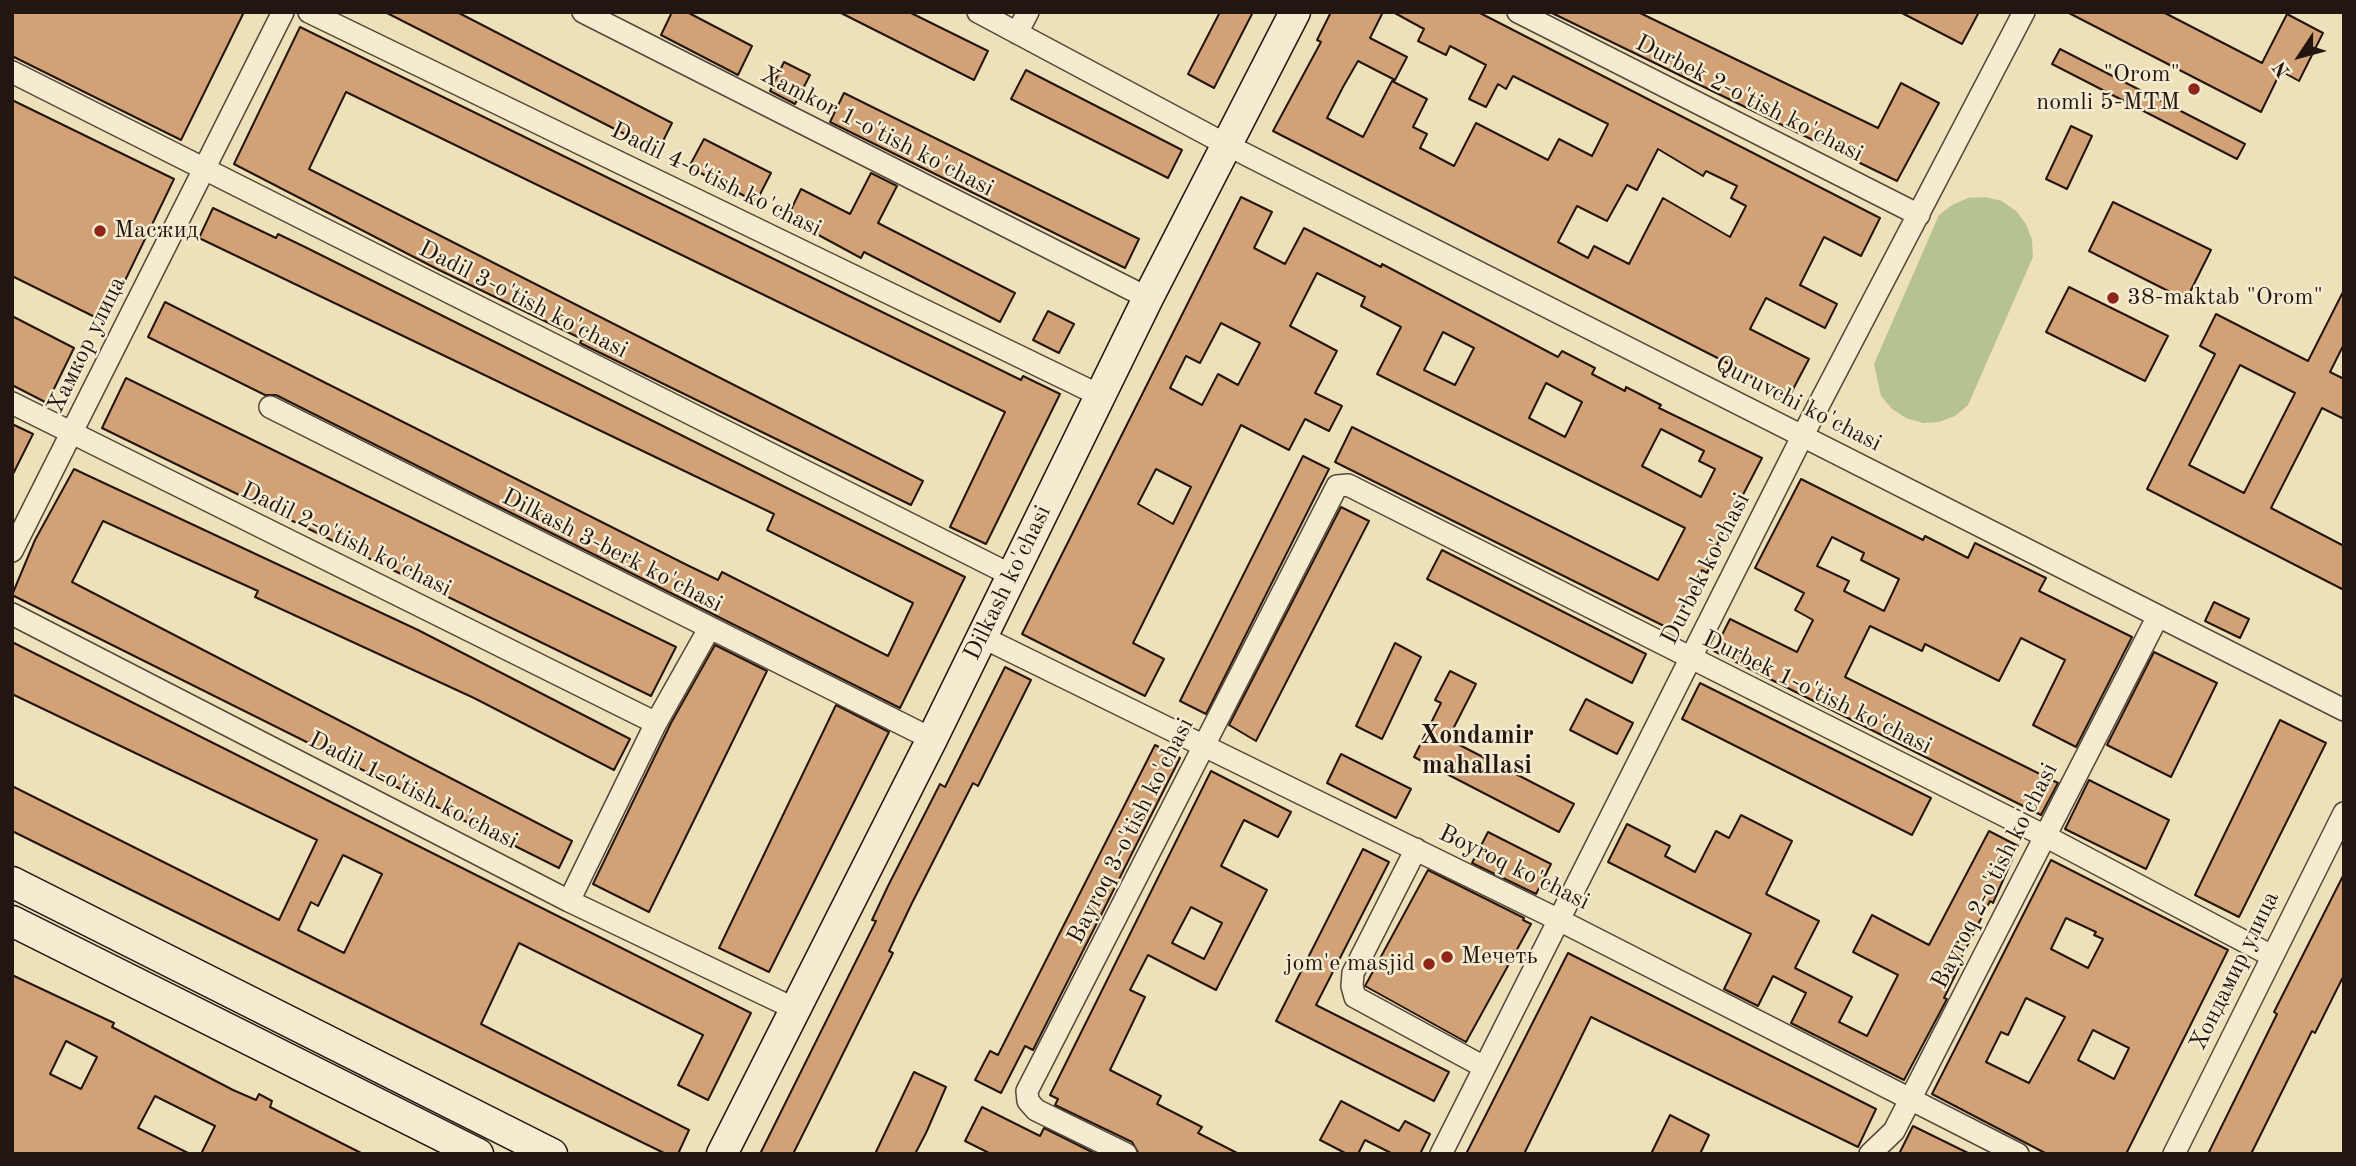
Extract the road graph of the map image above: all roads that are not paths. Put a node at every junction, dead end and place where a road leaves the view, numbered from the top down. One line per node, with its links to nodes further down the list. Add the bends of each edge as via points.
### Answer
1 (283, 12): 12 (street, Хамкор улица)
2 (309, 12): 15 (street, Dadil 4-o'tish ko'chasi)
3 (583, 12): 14 (street, Xamkor 1-o'tish ko'chasi)
4 (978, 12): 9 (street, Quruvchi ko'chasi)
5 (1028, 12): 9 (street)
6 (1295, 12): 11 (street, Dilkash ko'chasi)
7 (1518, 12): 13 (street, Durbek 2-o'tish ko'chasi)
8 (2024, 12): 13 (street, Durbek ko'chasi)
9 (1017, 33): 11 (street, Quruvchi ko'chasi)
10 (12, 72): 12 (street, Dadil 3-o'tish ko'chasi)
11 (1229, 146): 14 (street, Dilkash ko'chasi); 19 (street, Quruvchi ko'chasi)
12 (204, 169): 18 (street, Хамкор улица); 22 (street, Dadil 3-o'tish ko'chasi)
13 (1919, 215): 19 (street, Durbek ko'chasi)
14 (1148, 298): 15 (street, Dilkash ko'chasi)
15 (1101, 396): 22 (street, Dilkash ko'chasi)
16 (12, 403): 18 (street, Dadil 2-o'tish ko'chasi)
17 (270, 407): 25 (street, Dilkash 3-berk ko'chasi)
18 (72, 434): 21 (street, Хамкор улица); 29 (street, Dadil 2-o'tish ko'chasi)
19 (1803, 435): 24 (street, Quruvchi ko'chasi); 27 (street, Durbek ko'chasi)
20 (1337, 486): 27 (street, Durbek 1-o'tish ko'chasi, via 1348,485); 31 (street, Bayroq 3-o'tish ko'chasi)
21 (12, 551)
22 (1011, 575): 26 (street, Dilkash ko'chasi)
23 (12, 614): 36 (street, Dadil 1-o'tish ko'chasi)
24 (2158, 616): 28 (street, Quruvchi ko'chasi); 33 (street, Bayroq 2-o'tish ko'chasi)
25 (709, 629): 29 (street); 30 (street, Dilkash 3-berk ko'chasi)
26 (982, 637): 30 (street, Dilkash ko'chasi); 31 (street, Boyroq ko'chasi)
27 (1689, 659): 33 (street, Durbek 1-o'tish ko'chasi); 37 (street, Durbek ko'chasi)
28 (2344, 709)
29 (656, 723): 36 (street)
30 (932, 739): 40 (street, Dilkash ko'chasi)
31 (1206, 745): 34 (street, Boyroq ko'chasi); 46 (street, Bayroq 3-o'tish ko'chasi, via 1027,1090 1028,1101 1036,1110)
32 (2344, 813): 39 (street, Хондамир улица)
33 (2045, 836): 39 (street, Durbek 1-o'tish ko'chasi); 42 (street, Bayroq 2-o'tish ko'chasi)
34 (1416, 849): 37 (street, Boyroq ko'chasi); 41 (street, via 1353,974 1355,998)
35 (12, 882): 44 (street)
36 (569, 901): 40 (street, Dadil 1-o'tish ko'chasi)
37 (1557, 919): 41 (street, Durbek ko'chasi); 42 (street, Boyroq ko'chasi)
38 (12, 920): 43 (street)
39 (2270, 955): 50 (street, Хондамир улица)
40 (793, 1008): 45 (street, Dilkash ko'chasi)
41 (1484, 1067): 47 (street, Durbek ko'chasi)
42 (1911, 1098): 48 (street, Bayroq 2-o'tish ko'chasi, via 1894,1131); 49 (street, Boyroq ko'chasi)
43 (478, 1154)
44 (552, 1154)
45 (722, 1154)
46 (1126, 1154)
47 (1441, 1154)
48 (1870, 1154)
49 (2018, 1154)
50 (2175, 1154)

